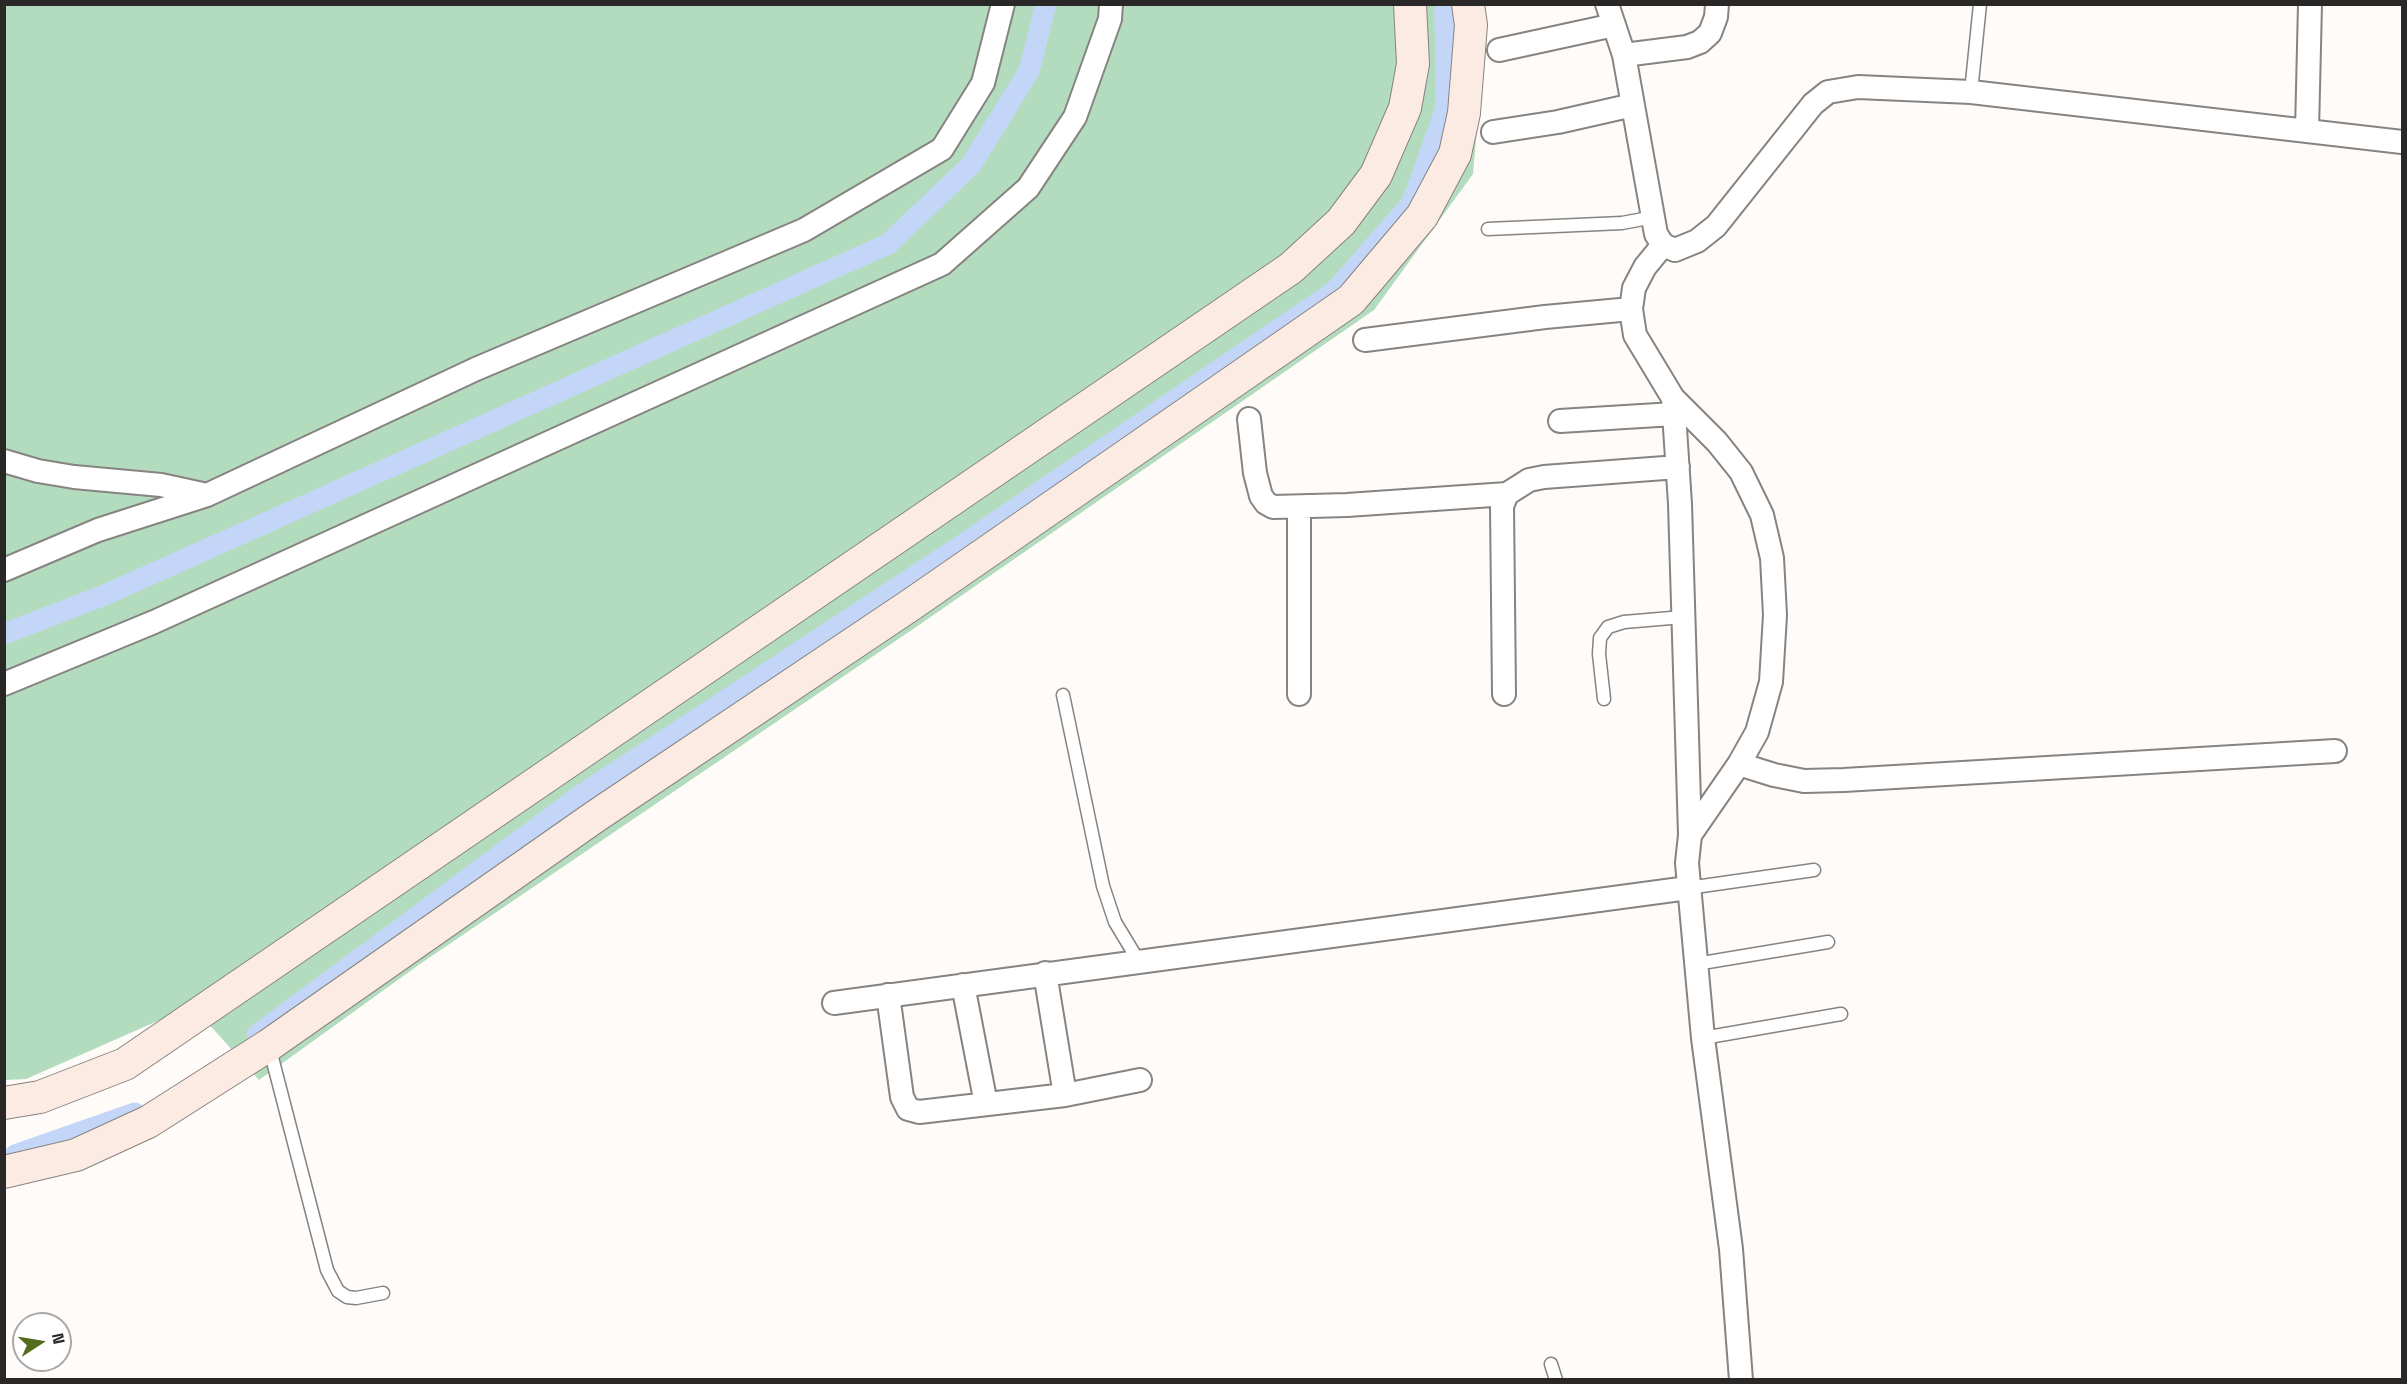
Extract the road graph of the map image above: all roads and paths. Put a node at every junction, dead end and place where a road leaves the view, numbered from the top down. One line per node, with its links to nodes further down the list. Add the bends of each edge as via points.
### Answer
1 (1003, 4): 27 (street, via 983,83 942,149 804,230 476,369)
2 (1111, 4): 31 (street, via 1110,19 1075,117 1028,189 942,264 154,622)
3 (1410, 4): 53 (street, via 1413,64 1405,108 1376,175 1341,222 1291,268 125,1064 40,1097)
4 (1468, 4): 50 (street, via 1471,25 1464,113 1455,154 1422,216 1351,300 912,604 596,816)
5 (1717, 4): 10 (street, via 1710,33 1701,42)
6 (1980, 4): 11 (lane)
7 (2310, 4): 13 (street)
8 (1610, 15): 9 (street); 10 (street)
9 (1499, 50)
10 (1623, 55): 12 (street)
11 (1971, 92): 13 (street); 18 (street, via 1880,86 1828,92 1814,104 1716,226 1697,242 1675,250)
12 (1633, 105): 14 (street); 16 (street)
13 (2307, 131): 15 (street)
14 (1493, 132)
15 (2403, 142)
16 (1654, 218): 17 (lane, via 1622,224); 18 (street, via 1656,234)
17 (1488, 229)
18 (1663, 245): 19 (street, via 1634,288)
19 (1632, 309): 20 (street); 21 (street, via 1635,335)
20 (1365, 340)
21 (1673, 406): 23 (street); 25 (street); 37 (street, via 1717,442 1741,472 1762,515 1772,558 1775,615 1771,682 1757,732)
22 (1249, 419): 28 (street, via 1261,496 1273,507)
23 (1560, 422)
24 (4, 461): 27 (street, via 38,471 161,485)
25 (1678, 467): 26 (street, via 1544,477 1529,480); 30 (street)
26 (1507, 494): 28 (street); 33 (street, via 1502,506)
27 (207, 495): 29 (street, via 98,530)
28 (1299, 508): 32 (street)
29 (4, 570)
30 (1683, 617): 35 (lane, via 1608,627 1600,638 1599,654); 38 (street)
31 (4, 684)
32 (1299, 694)
33 (1504, 694)
34 (1063, 695): 42 (lane, via 1102,886 1115,922)
35 (1604, 699)
36 (2335, 751): 37 (street, via 1804,781)
37 (1739, 764): 38 (street)
38 (1690, 835): 40 (street)
39 (1814, 870): 40 (lane)
40 (1688, 888): 42 (street); 43 (street)
41 (1828, 942): 43 (lane)
42 (1138, 960): 44 (street)
43 (1696, 964): 49 (street)
44 (1045, 973): 45 (street); 52 (street)
45 (963, 985): 46 (street); 54 (street)
46 (888, 995): 47 (street); 54 (street, via 902,1097 908,1109 930,1113)
47 (834, 1003)
48 (1841, 1014): 49 (lane)
49 (1703, 1038): 59 (street, via 1731,1249)
50 (269, 1045): 55 (street, via 148,1122 76,1155); 56 (lane, via 327,1270 338,1291 347,1297)
51 (1140, 1080): 52 (street)
52 (1065, 1095): 54 (street)
53 (4, 1103)
54 (986, 1104)
55 (4, 1172)
56 (383, 1293)
57 (1551, 1364): 58 (lane)
58 (1556, 1380)
59 (1741, 1380)

